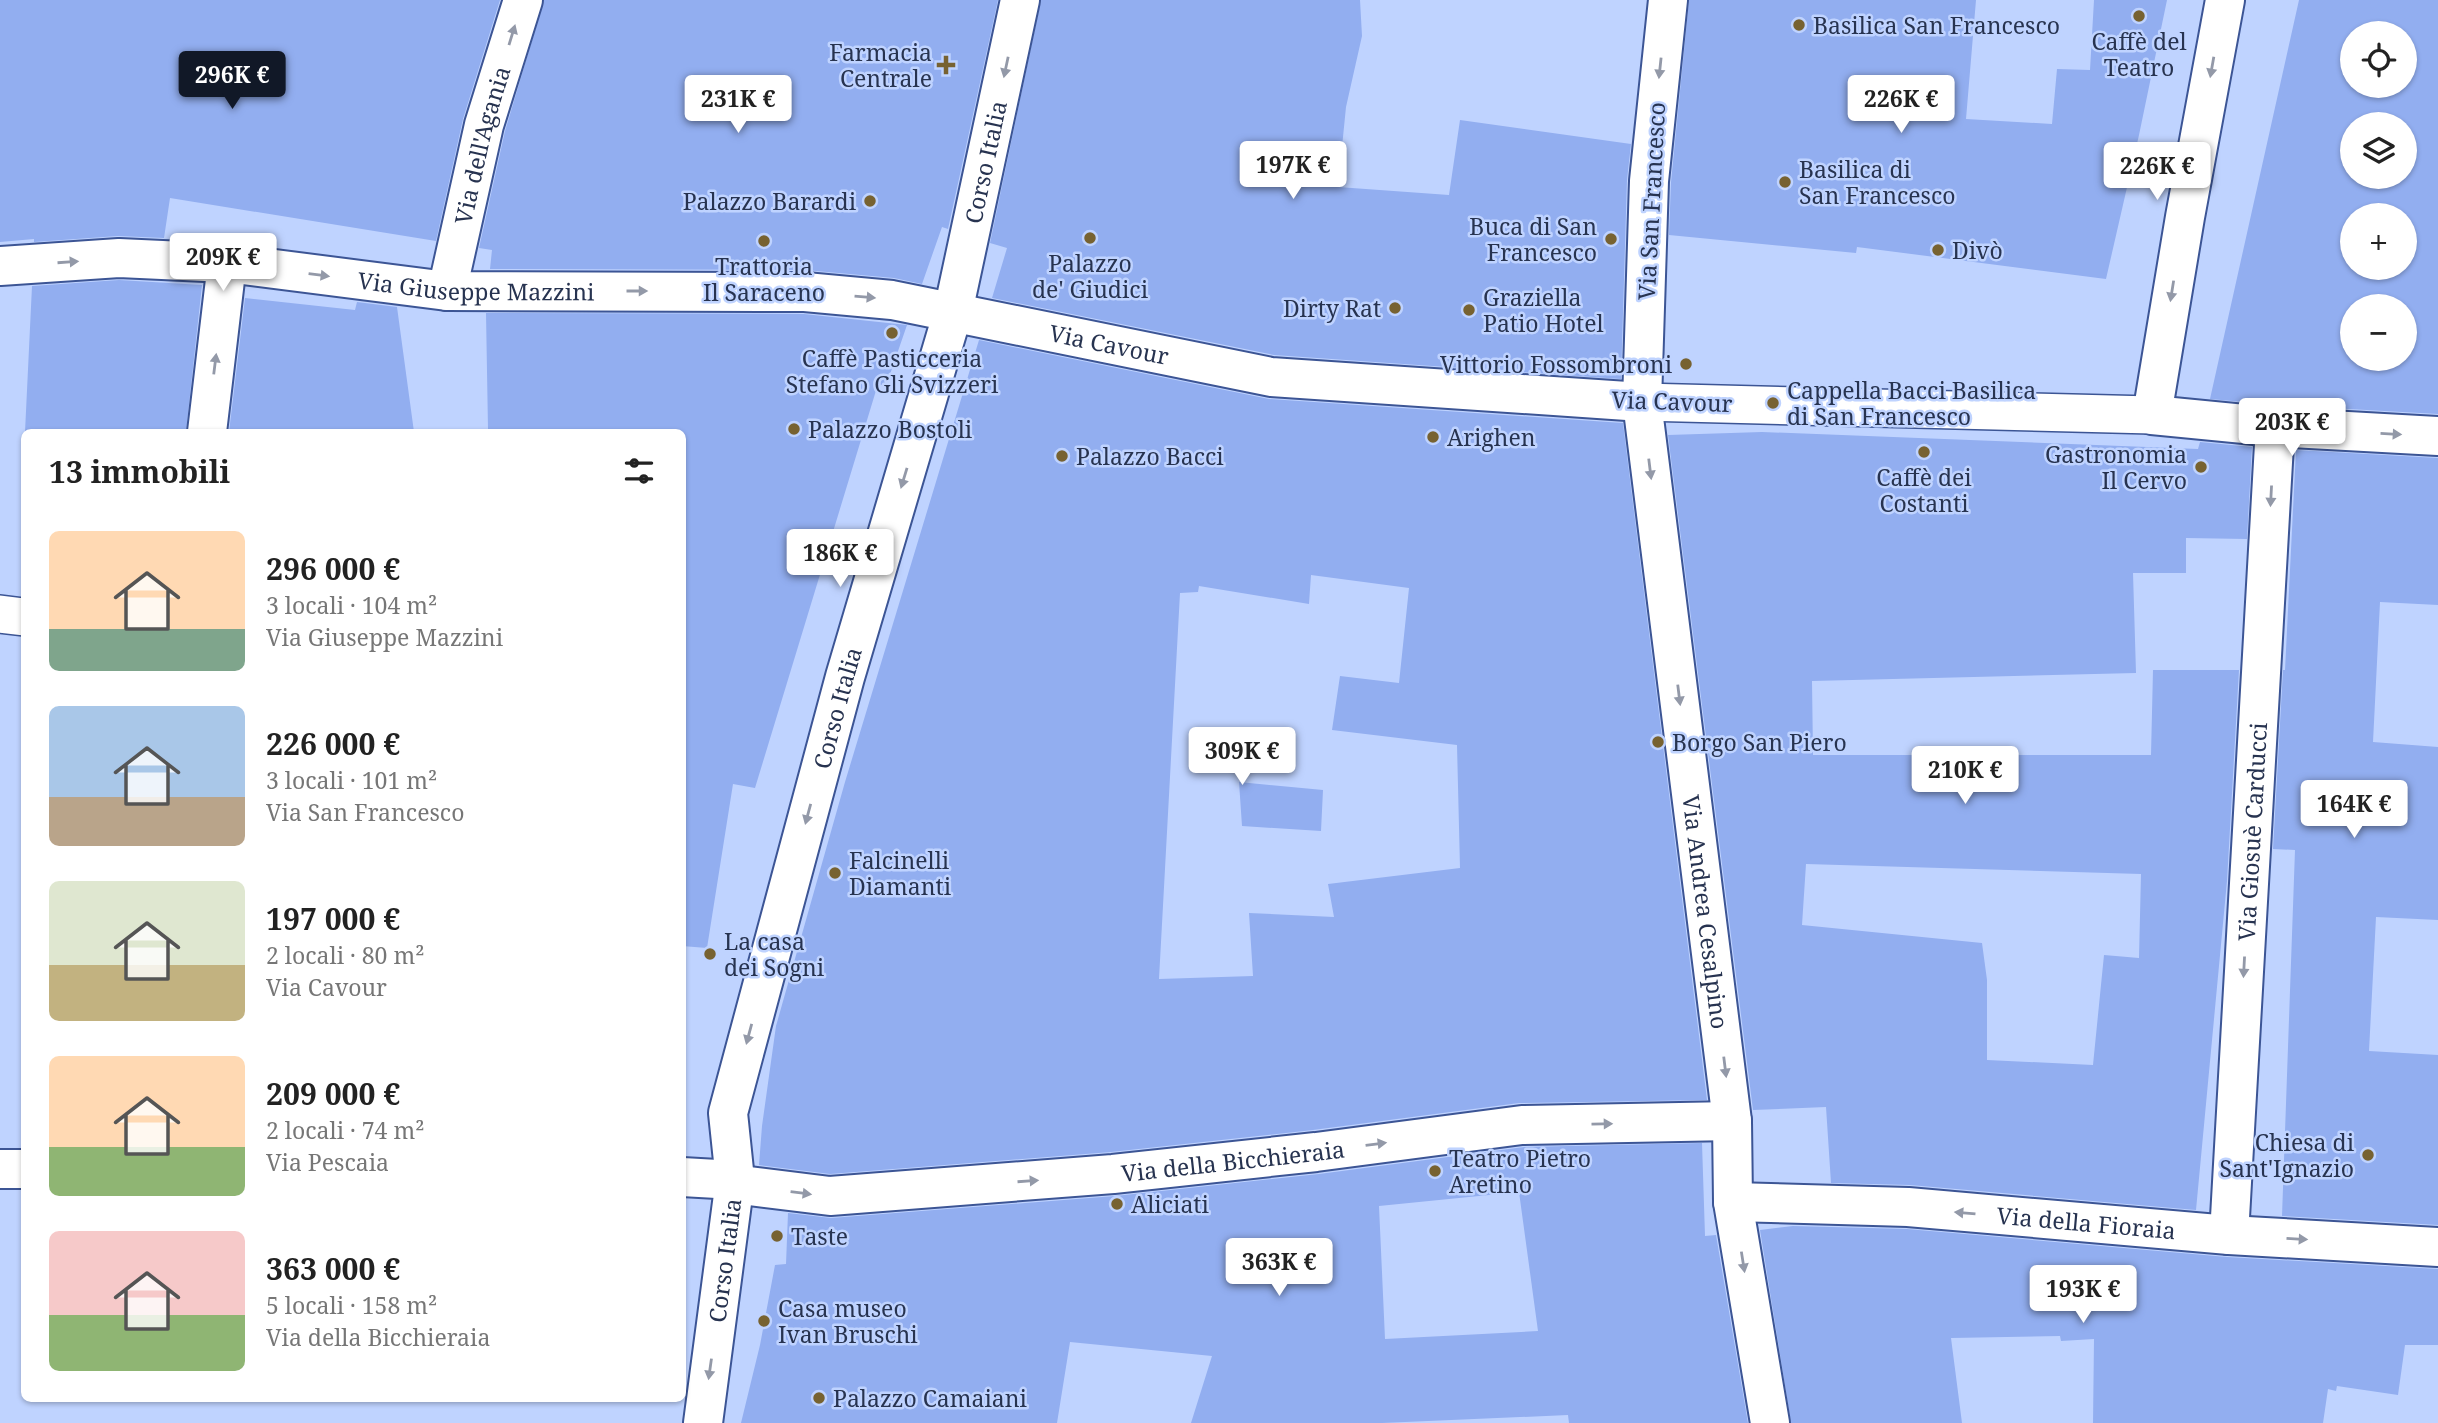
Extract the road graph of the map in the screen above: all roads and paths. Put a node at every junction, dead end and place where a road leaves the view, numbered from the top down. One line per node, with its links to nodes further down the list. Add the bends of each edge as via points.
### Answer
1 (523, 0): 7 (street, Via dell'Agania, one-way to 1, via 484,125)
2 (1020, 0): 8 (street, Corso Italia, one-way to 8)
3 (1668, 0): 9 (street, Via San Francesco, one-way to 9, via 1649,181)
4 (2225, 0): 10 (street, one-way to 10)
5 (227, 263): 6 (street, Via Giuseppe Mazzini, one-way to 5, via 120,258); 7 (street, Via Giuseppe Mazzini, one-way to 7); 12 (street, one-way to 5)
6 (0, 267)
7 (447, 291): 8 (street, Via Giuseppe Mazzini, one-way to 8, via 805,292 892,300)
8 (953, 313): 9 (street, Via Cavour, via 1271,377); 20 (street, Corso Italia, one-way to 20, via 845,677 728,1113)
9 (1642, 402): 10 (street, Via Cavour); 16 (street, Via Andrea Cesalpino, one-way to 16)
10 (2152, 415): 11 (street, Via Cavour)
11 (2275, 428): 13 (street, Via Cavour, one-way to 13); 22 (street, Via Giosuè Carducci, one-way to 22)
12 (207, 429)
13 (2438, 436)
14 (0, 614): 15 (street)
15 (21, 617)
16 (1732, 1121): 20 (street, Via della Bicchieraia, one-way to 16, via 741,1185 830,1196 1112,1174 1522,1125); 21 (street, Via Andrea Cesalpino)
17 (0, 1169): 18 (street)
18 (21, 1169)
19 (686, 1177): 20 (street, Via della Bicchieraia)
20 (735, 1180): 24 (street, Corso Italia, one-way to 24)
21 (1733, 1202): 22 (street, Via della Fioraia, one-way to 21, via 1909,1207); 25 (street, Via Andrea Cesalpino, one-way to 25)
22 (2229, 1235): 23 (street, Via della Fioraia, one-way to 23)
23 (2438, 1247)
24 (703, 1423)
25 (1770, 1423)

